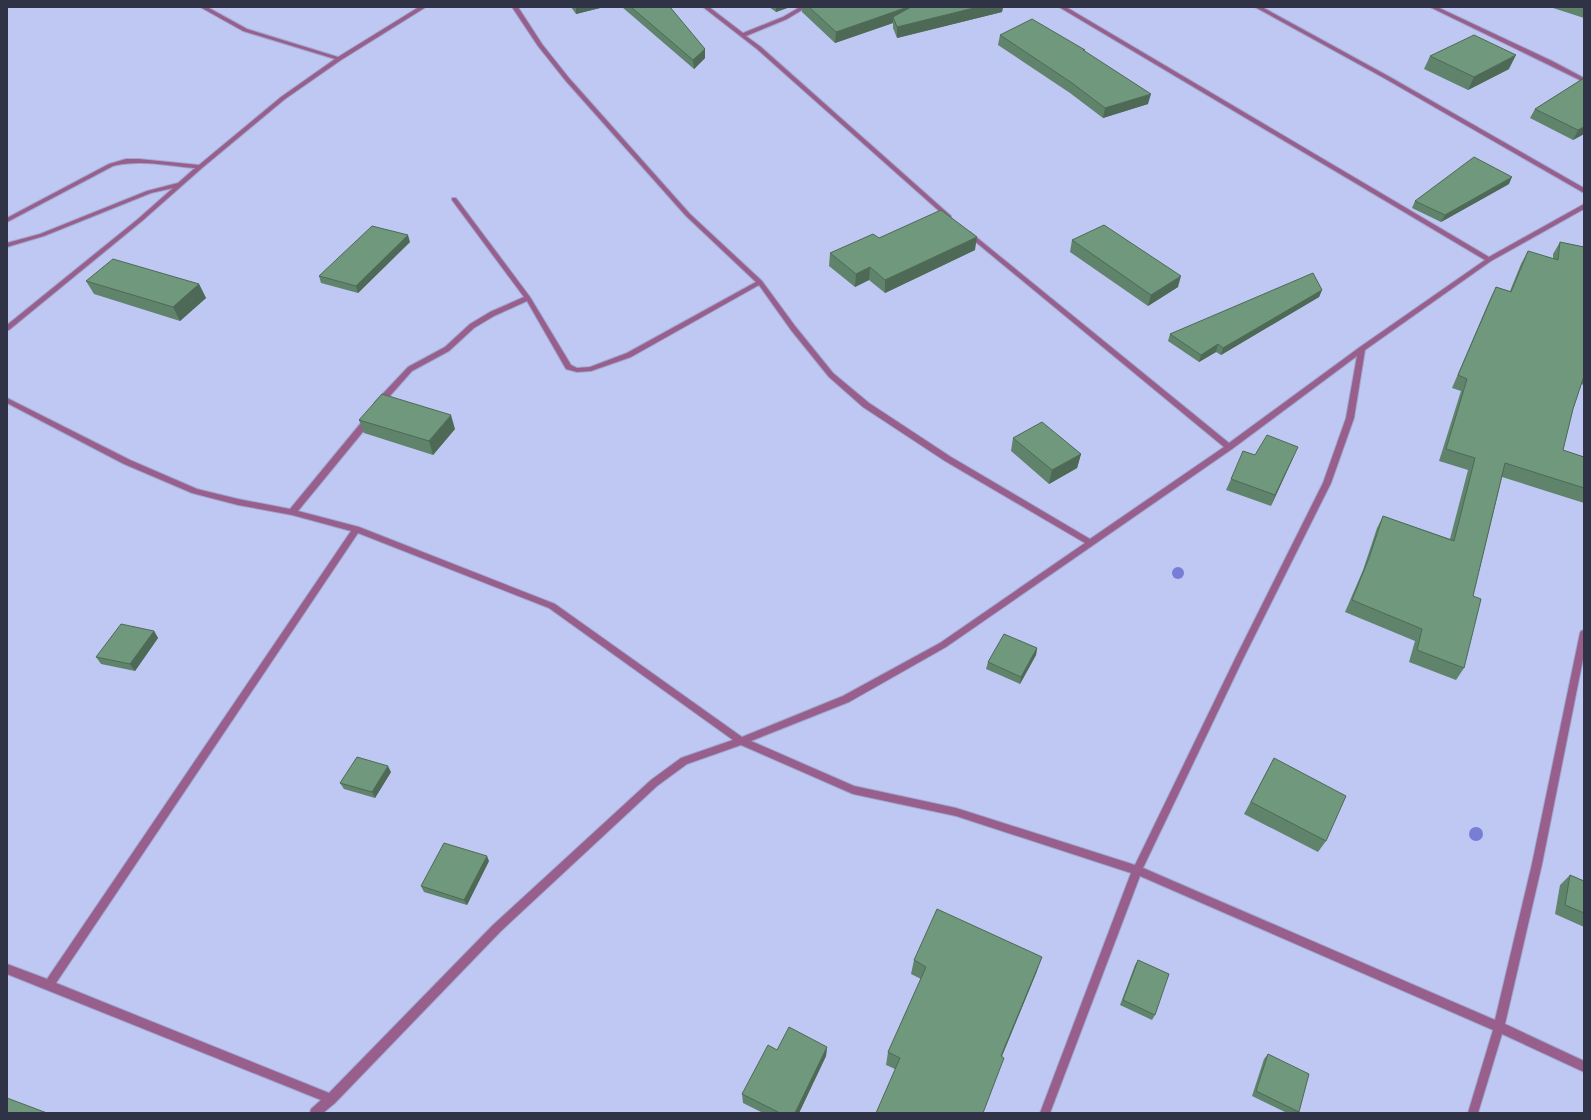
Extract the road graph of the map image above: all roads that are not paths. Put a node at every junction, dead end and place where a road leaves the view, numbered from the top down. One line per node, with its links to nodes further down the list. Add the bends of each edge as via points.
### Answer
1 (203, 7): 10 (street, via 244,30)
2 (423, 7): 10 (street)
3 (515, 7): 22 (street, via 567,79 688,215)
4 (706, 7): 9 (street)
5 (804, 7): 9 (street, via 785,18)
6 (1062, 7): 21 (street)
7 (1258, 7): 14 (street)
8 (1433, 7): 11 (street)
9 (743, 35): 18 (street)
10 (339, 59): 12 (street, via 283,98)
11 (1584, 80)
12 (200, 167): 13 (street); 17 (street, via 133,161 111,164)
13 (179, 185): 20 (street, via 149,192 42,235); 24 (street)
14 (1584, 191)
15 (454, 199): 23 (street)
16 (1584, 206): 21 (street)
17 (7, 220)
18 (956, 224)
19 (962, 229): 27 (street)
20 (7, 245)
21 (1489, 260): 25 (street)
22 (760, 282): 23 (street, via 629,355 591,369 577,370 568,367); 30 (street, via 831,375 866,405 970,473)
23 (528, 298): 28 (street, via 472,326 447,349 410,369 382,398 364,425)
24 (7, 328)
25 (1362, 349): 27 (street); 33 (street, via 1350,418 1327,483)
26 (7, 400): 28 (street, via 127,462 195,491)
27 (1229, 447): 30 (street)
28 (292, 512): 29 (street)
29 (356, 529): 32 (street, via 552,606); 35 (street)
30 (1091, 543): 32 (street, via 943,645 846,698)
31 (1584, 633): 36 (street, via 1537,864)
32 (741, 741): 33 (street, via 853,790 956,812); 38 (street, via 684,761 654,784 497,928)
33 (1137, 870): 36 (street); 40 (street)
34 (7, 969): 35 (street)
35 (49, 984): 38 (street)
36 (1499, 1027): 37 (street); 41 (street)
37 (1584, 1067)
38 (331, 1099): 39 (street)
39 (315, 1113)
40 (1045, 1113)
41 (1473, 1113)

